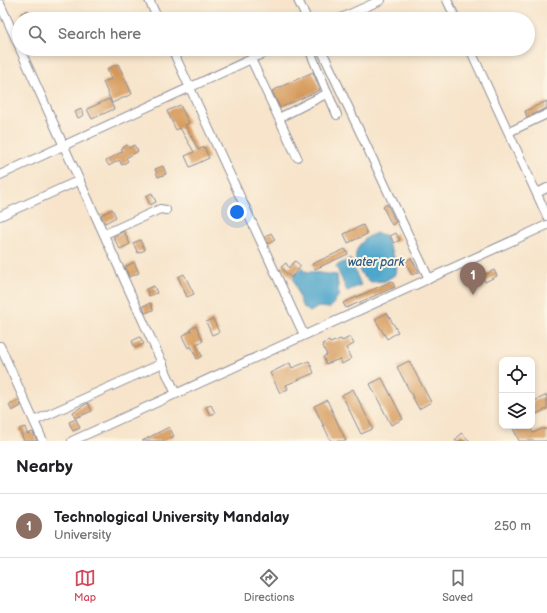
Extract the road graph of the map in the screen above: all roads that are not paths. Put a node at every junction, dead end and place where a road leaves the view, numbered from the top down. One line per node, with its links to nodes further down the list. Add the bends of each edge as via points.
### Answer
1 (150, 0): 6 (street)
2 (298, 0): 7 (street)
3 (381, 0): 8 (street)
4 (447, 0): 9 (street)
5 (0, 4): 10 (street)
6 (155, 12)
7 (304, 12)
8 (354, 12)
9 (453, 12)
10 (12, 31)
11 (23, 56): 24 (street)
12 (175, 56): 18 (street)
13 (258, 56): 17 (street)
14 (311, 56): 19 (street)
15 (324, 56): 35 (street)
16 (473, 56): 23 (street)
17 (251, 59): 18 (street); 22 (street)
18 (190, 87): 24 (street); 36 (street)
19 (328, 93): 21 (street); 22 (street)
20 (547, 114): 23 (street)
21 (337, 115)
22 (279, 118): 25 (street)
23 (509, 132): 29 (street)
24 (64, 146): 26 (street); 27 (street)
25 (298, 157)
26 (0, 175)
27 (80, 180): 31 (street); 34 (street)
28 (547, 188): 29 (street)
29 (537, 193): 32 (street)
30 (166, 210): 34 (street, via 160,209)
31 (0, 216)
32 (547, 216)
33 (547, 225): 35 (street)
34 (105, 234): 38 (street)
35 (429, 279): 36 (street)
36 (304, 335): 39 (street)
37 (0, 346): 40 (street)
38 (163, 363): 39 (street); 40 (street)
39 (176, 394): 42 (street)
40 (34, 421): 41 (street)
41 (43, 441)
42 (72, 441)

